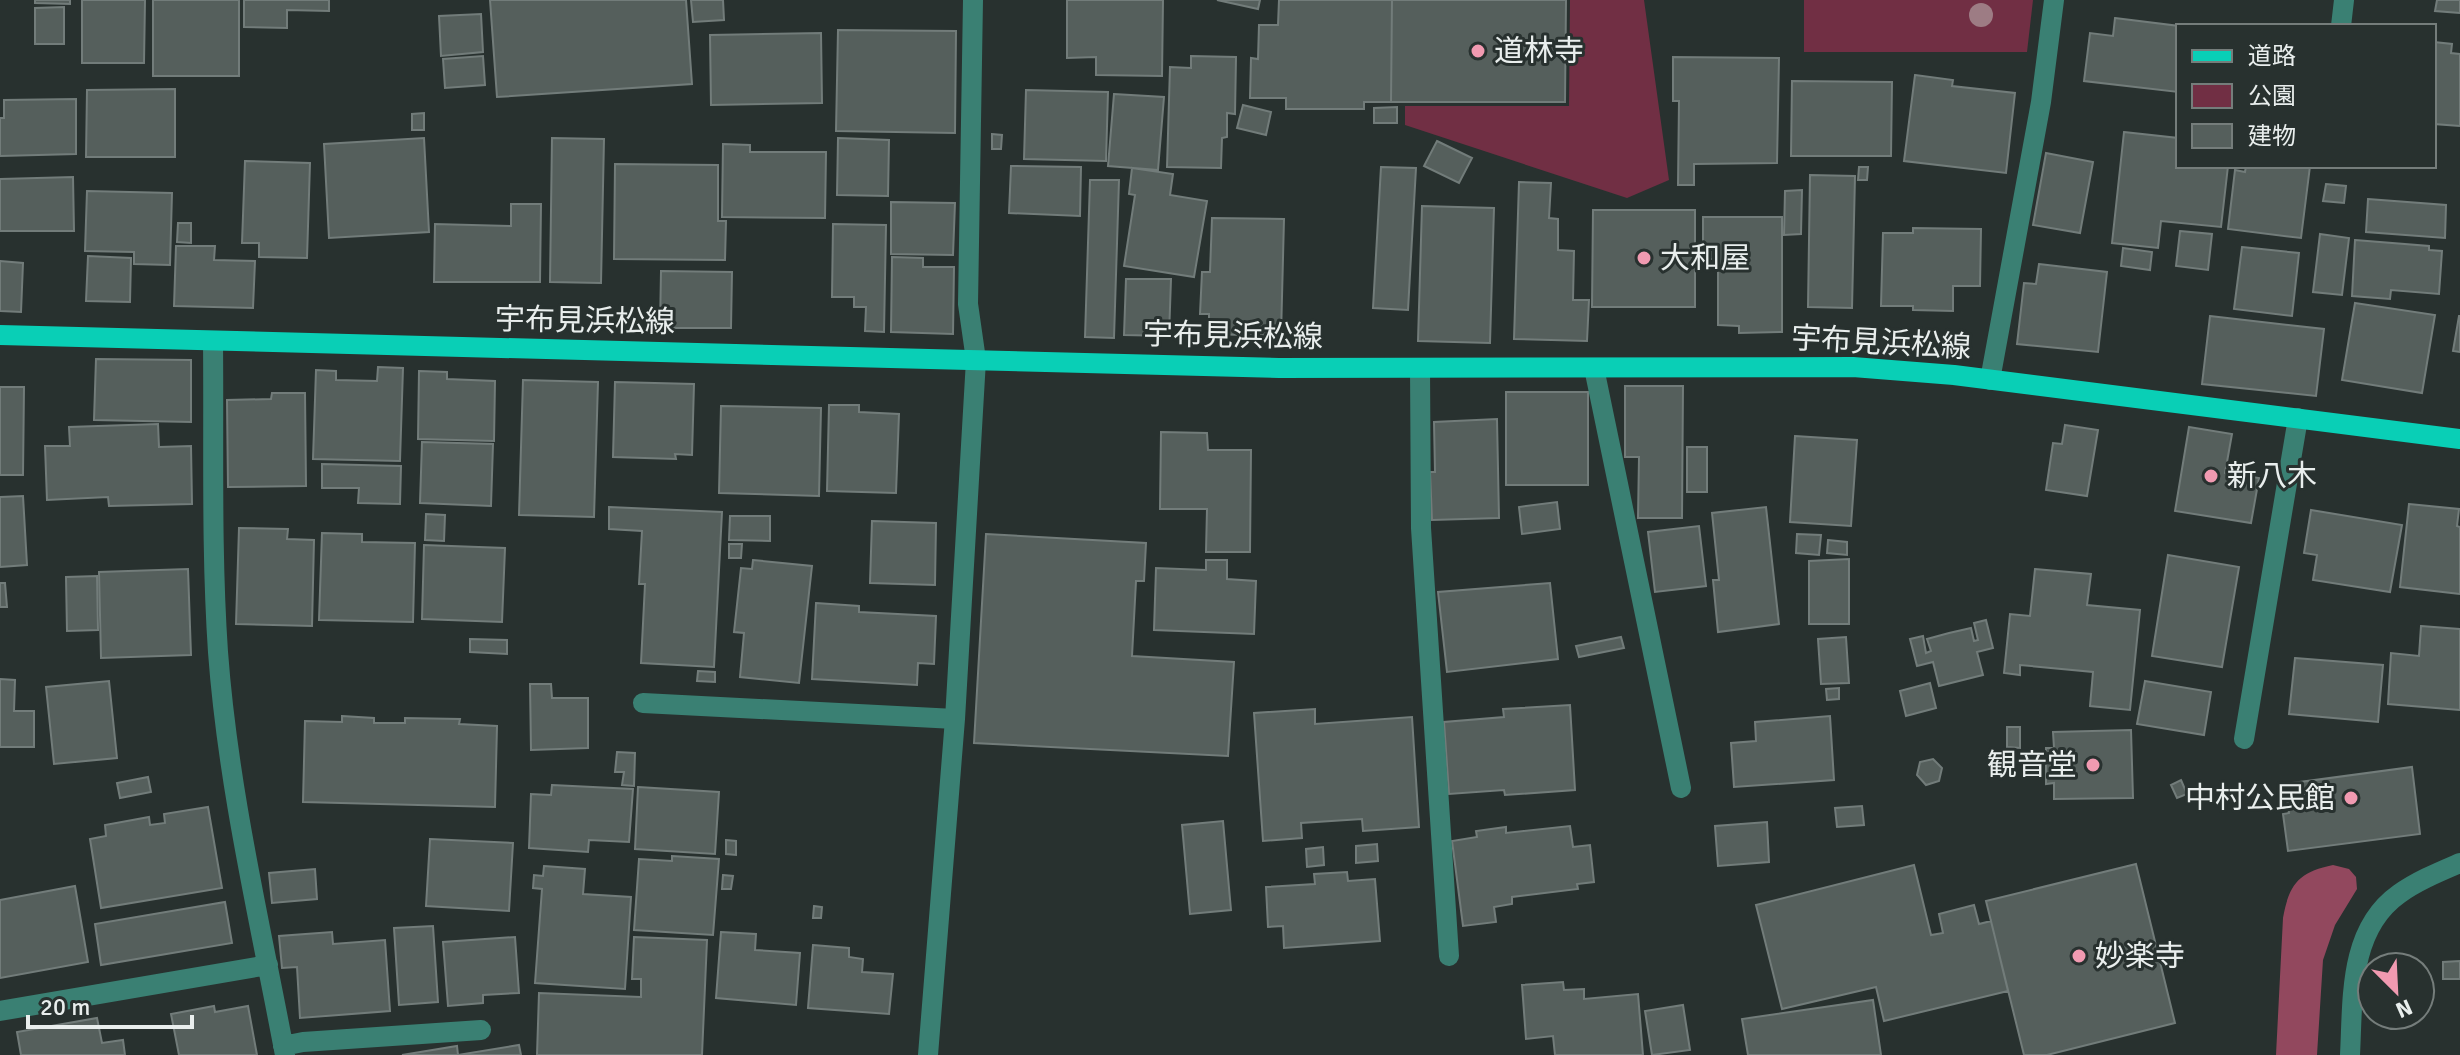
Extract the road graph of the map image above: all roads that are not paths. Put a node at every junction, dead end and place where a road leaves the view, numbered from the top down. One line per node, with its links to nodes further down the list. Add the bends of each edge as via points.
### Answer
1 (973, 0): 7 (street, via 968,304)
2 (2054, 0): 10 (street, via 2041,102)
3 (2344, 0): 4 (street)
4 (2341, 24)
5 (0, 335): 6 (main road, 宇布見浜松線)
6 (213, 341): 7 (main road, 宇布見浜松線); 19 (street, via 218,653 236,798)
7 (976, 360): 8 (main road, 宇布見浜松線); 14 (street)
8 (1420, 368): 9 (main road, 宇布見浜松線); 18 (street, via 1421,528)
9 (1594, 368): 10 (main road, 宇布見浜松線, via 1853,367); 16 (street)
10 (1990, 380): 11 (main road, 宇布見浜松線)
11 (2298, 418): 12 (main road, 宇布見浜松線); 15 (street)
12 (2460, 439)
13 (643, 703): 14 (street)
14 (955, 719): 23 (street)
15 (2244, 739)
16 (1681, 788)
17 (2460, 863): 24 (street, via 2397,895 2369,927 2355,966)
18 (1449, 956)
19 (268, 965): 20 (street); 22 (street)
20 (0, 1011)
21 (481, 1030): 22 (street, via 303,1042)
22 (284, 1050)
23 (928, 1055)
24 (2350, 1055)

